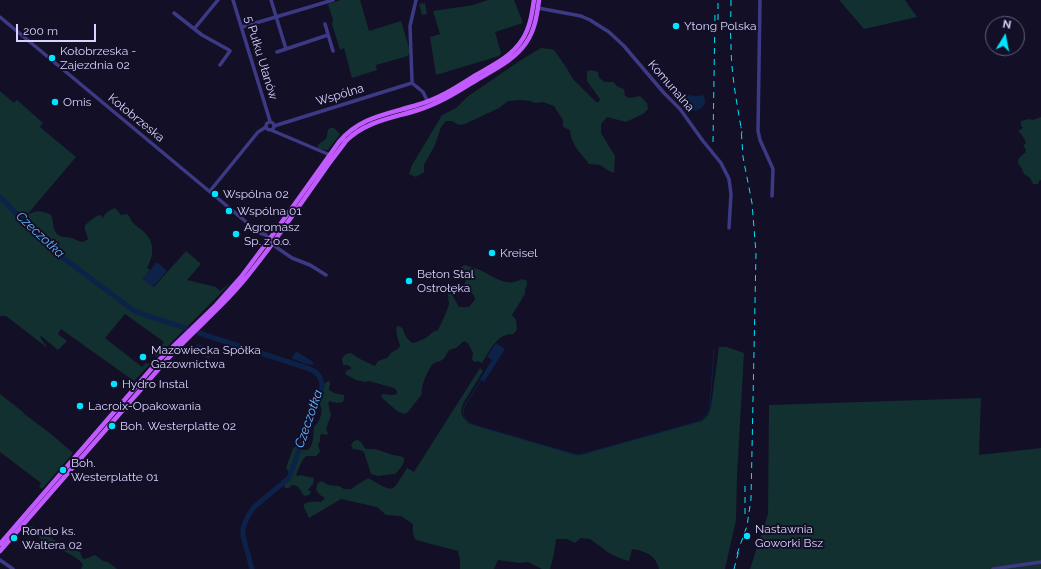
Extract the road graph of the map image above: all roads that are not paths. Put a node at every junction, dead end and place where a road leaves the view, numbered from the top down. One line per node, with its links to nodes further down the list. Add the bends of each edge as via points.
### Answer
1 (218, 0): 16 (street)
2 (233, 0): 15 (street, 5 Pułku Ułanów)
3 (271, 0): 13 (street)
4 (333, 0): 9 (street)
5 (416, 0): 22 (street, via 410,26)
6 (534, 0): 23 (main road, via 527,31 512,52 449,92)
7 (539, 0): 10 (main road)
8 (760, 0): 30 (street, via 758,131 773,169)
9 (319, 2): 13 (street)
10 (538, 8): 31 (street, Komunalna, via 581,16 609,32 680,109 721,163 729,179 732,194); 32 (main road, via 528,40 523,48 505,63 441,101 368,125 349,138)
11 (174, 13): 16 (street)
12 (0, 17): 29 (street, Kołobrzeska)
13 (276, 17): 15 (street); 18 (street)
14 (325, 24): 17 (street)
15 (242, 27): 24 (street, 5 Pułku Ułanów)
16 (194, 29): 21 (street, via 230,50)
17 (328, 35): 18 (street); 19 (street)
18 (286, 49): 20 (street)
19 (333, 51)
20 (277, 52)
21 (220, 65)
22 (412, 84): 23 (street, via 423,92); 25 (street, Wspólna)
23 (428, 102): 28 (main road, via 371,119 357,126 342,138)
24 (270, 122): 25 (street); 26 (street, via 266,124)
25 (274, 126): 27 (street)
26 (266, 128): 27 (street); 29 (street, via 258,132)
27 (272, 130): 28 (street)
28 (330, 155): 32 (main road)
29 (210, 191): 32 (street, Kołobrzeska, via 260,233 266,235)
30 (772, 196)
31 (730, 228)
32 (271, 242): 33 (street, Kołobrzeska, via 292,258); 34 (main road)
33 (326, 275)
34 (190, 333): 35 (main road, via 159,360); 36 (main road)
35 (0, 544)
36 (0, 551)
37 (0, 560): 40 (street)
38 (1041, 562): 41 (street)
39 (0, 564): 40 (street)
40 (11, 569)
41 (993, 569)

